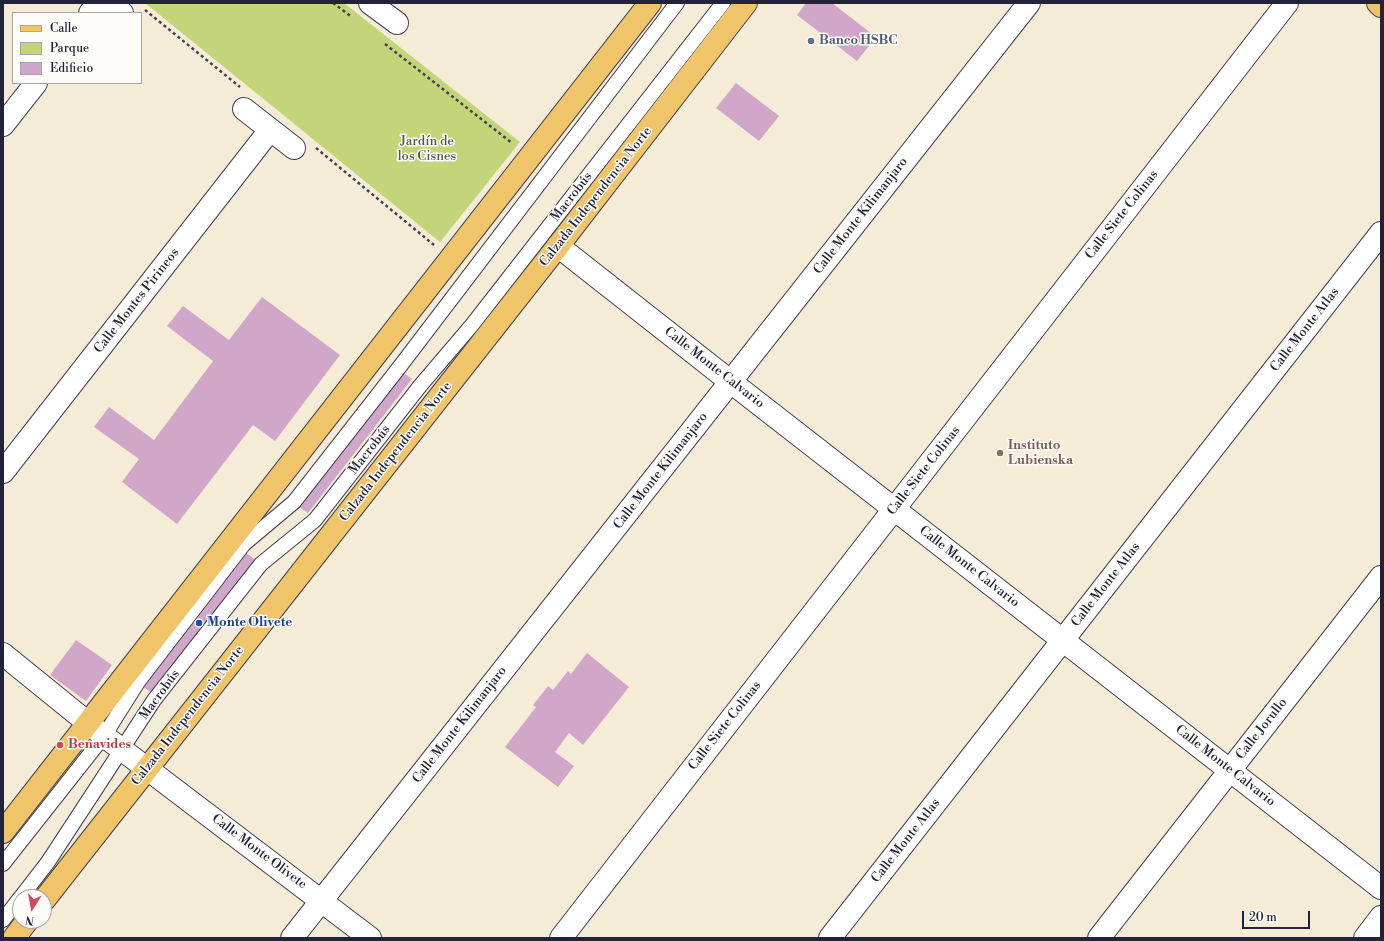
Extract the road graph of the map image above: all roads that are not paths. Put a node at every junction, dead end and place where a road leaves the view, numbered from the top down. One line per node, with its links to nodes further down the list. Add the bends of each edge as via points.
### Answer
1 (98, 3): 12 (street)
2 (109, 3): 13 (street)
3 (370, 3): 14 (street)
4 (650, 3): 28 (main road, via 451,259)
5 (677, 3): 28 (lane, Macrobús, via 294,502 244,544 138,682)
6 (723, 3): 29 (lane, Macrobús, via 472,325 420,386 315,520 261,564 154,700)
7 (746, 3): 21 (main road, Calzada Independencia Norte)
8 (1029, 3): 22 (street, Calle Monte Kilimanjaro)
9 (1287, 3): 24 (street, Calle Siete Colinas)
10 (1378, 3): 11 (main road)
11 (1381, 6)
12 (91, 12)
13 (121, 12)
14 (397, 23)
15 (35, 84): 17 (street)
16 (244, 109): 18 (street)
17 (3, 125)
18 (270, 130): 19 (street); 23 (street, Calle Montes Pirineos)
19 (294, 148)
20 (1381, 233): 26 (street, Calle Monte Atlas)
21 (558, 246): 22 (street, Calle Monte Calvario); 30 (main road, Calzada Independencia Norte)
22 (731, 382): 24 (street, Calle Monte Calvario); 37 (street, Calle Monte Kilimanjaro)
23 (3, 472)
24 (894, 509): 26 (street, Calle Monte Calvario); 45 (street, Calle Siete Colinas)
25 (1381, 577): 31 (street, Calle Jorullo)
26 (1063, 640): 31 (street, Calle Monte Calvario); 46 (street, Calle Monte Atlas)
27 (3, 654): 28 (street, Calle Monte Olivete)
28 (96, 729): 29 (street, Calle Monte Olivete); 32 (main road); 33 (lane, Macrobús)
29 (123, 750): 30 (street, Calle Monte Olivete); 35 (lane, Macrobús)
30 (147, 767): 36 (main road, Calzada Independencia Norte); 37 (street, Calle Monte Olivete)
31 (1230, 770): 34 (street, Calle Monte Calvario); 47 (street, Calle Jorullo)
32 (3, 832)
33 (3, 864)
34 (1381, 888)
35 (27, 889)
36 (52, 890)
37 (322, 900): 43 (street, Calle Monte Kilimanjaro); 44 (street, Calle Monte Olivete)
38 (12, 908): 40 (lane, Macrobús)
39 (1381, 917): 48 (street)
40 (3, 920)
41 (21, 929): 42 (main road)
42 (14, 938)
43 (292, 938)
44 (370, 938)
45 (561, 938)
46 (830, 938)
47 (1099, 938)
48 (1364, 938)

